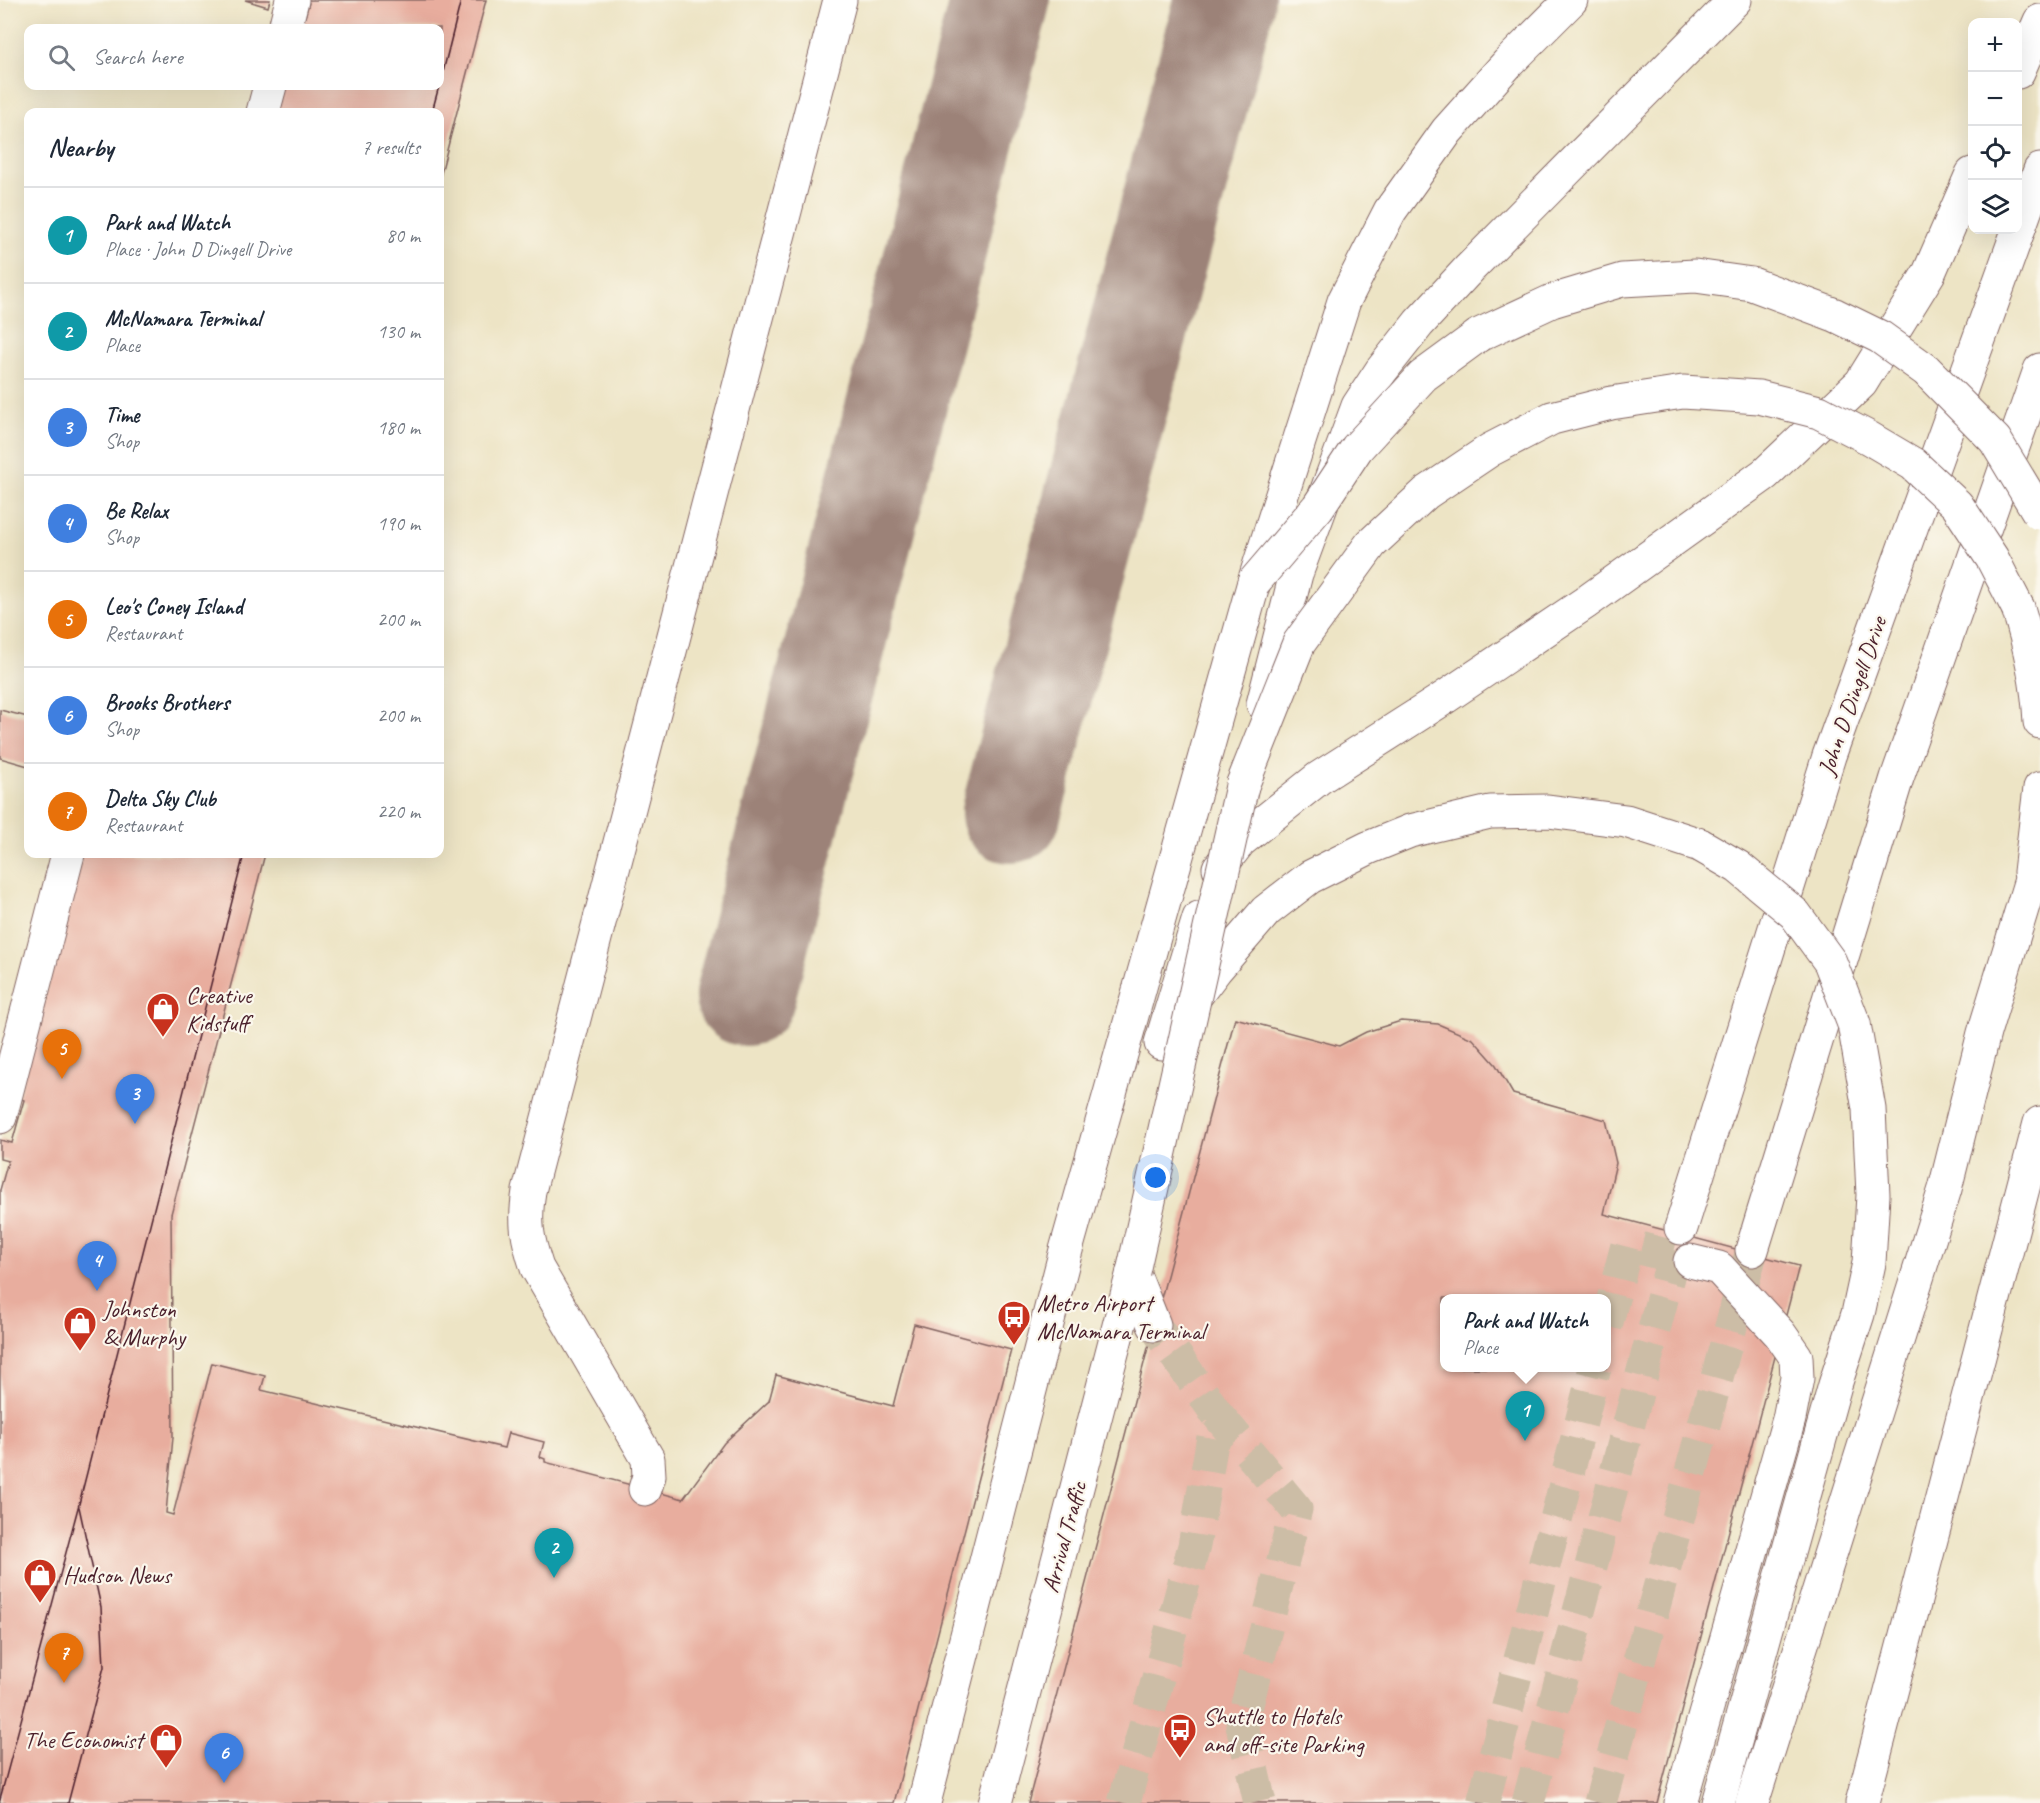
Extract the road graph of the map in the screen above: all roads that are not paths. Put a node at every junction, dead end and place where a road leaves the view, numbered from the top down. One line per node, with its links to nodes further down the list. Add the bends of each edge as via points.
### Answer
1 (292, 0): 6 (main road)
2 (840, 0): 28 (main road, via 526,1211 527,1237 537,1268 648,1459)
3 (1571, 0): 14 (main road, via 1447,131 1390,211 1344,301)
4 (1735, 0): 16 (main road, bridge, via 1470,268 1419,323 1358,406 1296,574)
5 (2040, 21): 7 (main road)
6 (286, 24)
7 (2022, 63)
8 (269, 90): 9 (main road)
9 (264, 108)
10 (2040, 170): 23 (main road, John D Dingell Drive, via 1829,756)
11 (1969, 180): 32 (main road, bridge, via 1929,273 1861,383 1765,474 1585,603 1319,778 1240,841 1211,879 1161,1043 1216,969 1266,911 1310,877 1410,831 1490,812 1548,811 1626,821 1700,845 1738,867 1794,914 1830,962 1854,1023 1869,1109 1874,1195 1869,1263 1858,1314)
12 (2040, 370): 24 (main road, via 1897,778)
13 (2040, 514): 14 (main road, bridge, via 1995,440 1926,370 1880,337 1835,315 1752,284 1695,276 1622,280 1552,301 1479,335 1423,375 1357,448 1318,507)
14 (1254, 582): 29 (main road, via 1065,1250)
15 (2040, 722): 16 (main road, bridge, via 2038,685 2018,608 1992,558 1957,506 1913,464 1819,412 1759,398 1683,392 1611,403 1552,418 1490,450 1426,493 1371,544 1299,643)
16 (1242, 786): 26 (main road, Arrival Traffic, bridge)
17 (2040, 788): 20 (main road)
18 (2040, 850): 20 (main road)
19 (67, 858): 21 (main road)
20 (2028, 883): 33 (main road, via 1983,1033 1946,1190)
21 (0, 1117)
22 (2040, 1123): 34 (main road)
23 (1681, 1228)
24 (1752, 1250)
25 (1690, 1261): 31 (main road, via 1719,1268 1780,1334 1796,1357 1797,1378 1789,1419)
26 (1133, 1272): 27 (main road); 30 (main road, Arrival Traffic)
27 (1154, 1325)
28 (645, 1489)
29 (924, 1803)
30 (995, 1803)
31 (1680, 1803)
32 (1718, 1803)
33 (1752, 1803)
34 (1862, 1803)

